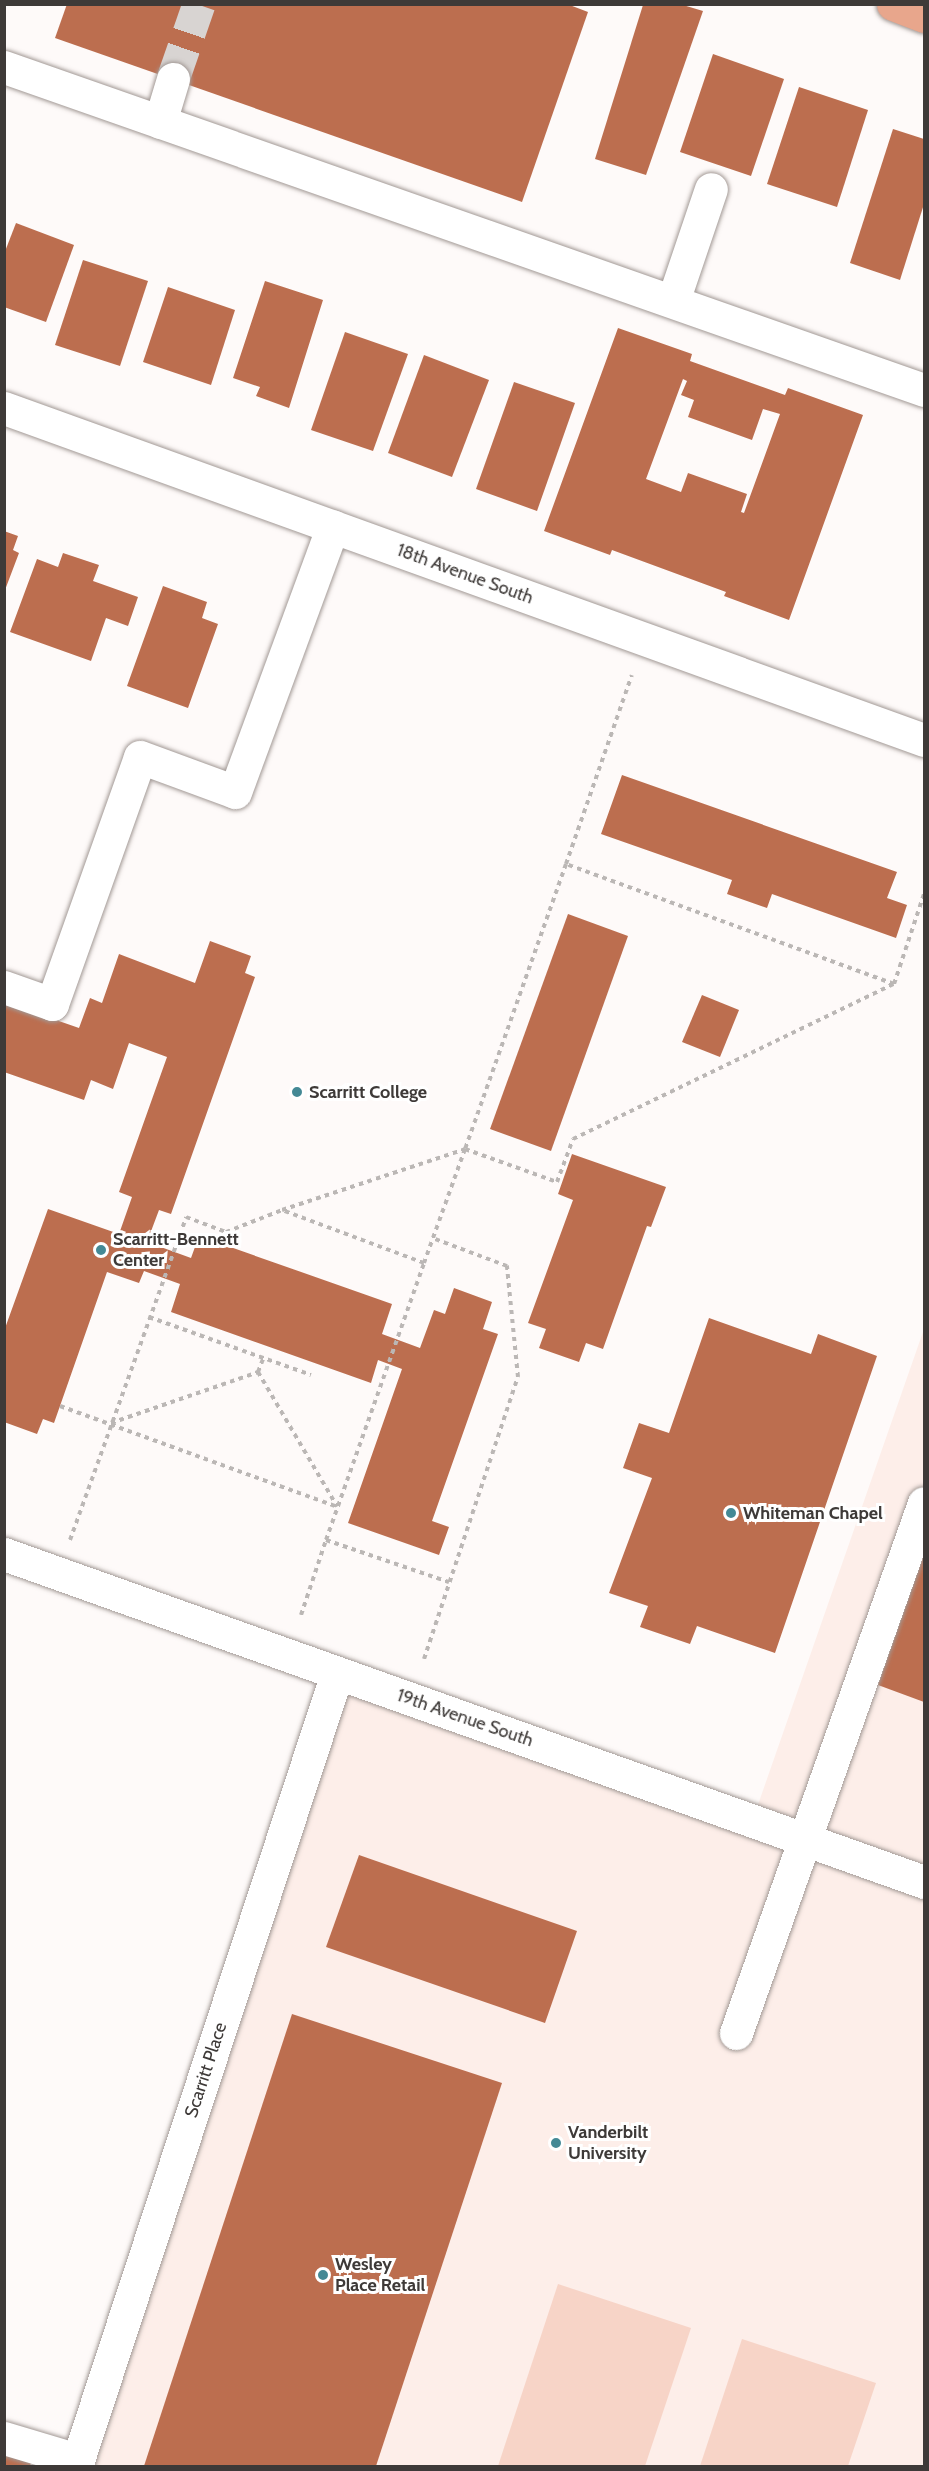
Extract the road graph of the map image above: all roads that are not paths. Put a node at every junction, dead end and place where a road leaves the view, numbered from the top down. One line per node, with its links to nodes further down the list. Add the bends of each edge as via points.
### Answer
1 (893, 4): 2 (main road)
2 (924, 16)
3 (4, 67): 5 (street)
4 (173, 80): 5 (street)
5 (160, 122): 7 (street)
6 (711, 189): 7 (street)
7 (673, 301): 8 (street)
8 (922, 383)
9 (4, 408): 10 (street, 18th Avenue South)
10 (333, 526): 11 (street, 18th Avenue South); 12 (street, via 235,792 140,757 52,1004)
11 (924, 740)
12 (4, 987)
13 (924, 1503): 16 (street)
14 (4, 1554): 15 (street, 19th Avenue South)
15 (337, 1672): 16 (street, 19th Avenue South); 20 (street, Scarritt Place)
16 (803, 1837): 17 (street, 19th Avenue South); 18 (street)
17 (924, 1882)
18 (736, 2033)
19 (4, 2438): 20 (street)
20 (77, 2463)

